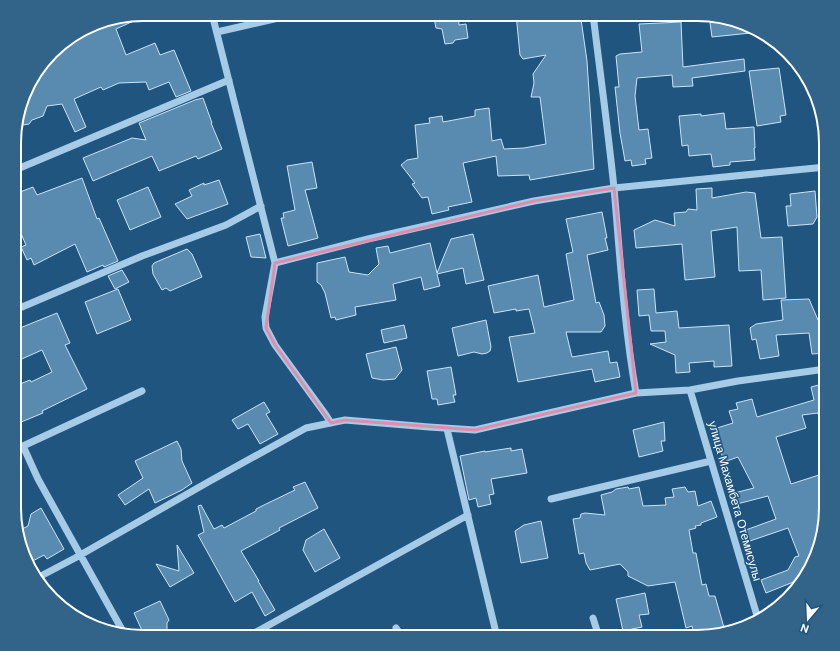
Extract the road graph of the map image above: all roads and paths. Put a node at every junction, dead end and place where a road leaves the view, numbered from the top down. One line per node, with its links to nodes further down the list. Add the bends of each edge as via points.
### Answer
1 (214, 21): 4 (street)
2 (265, 21): 4 (street)
3 (594, 21): 8 (street)
4 (217, 32): 5 (street)
5 (229, 80): 6 (street); 9 (street)
6 (21, 167)
7 (819, 167): 8 (street)
8 (614, 188): 10 (street, via 534,201); 15 (street)
9 (261, 206): 10 (street); 11 (street, via 226,224 142,256)
10 (275, 263): 16 (street, via 265,317 266,328 275,345)
11 (21, 307)
12 (819, 370): 13 (street)
13 (690, 390): 15 (street); 18 (street, улица Махамбета Отемисулы)
14 (142, 391): 21 (street, via 23,446 38,479)
15 (636, 393): 17 (street, via 475,430)
16 (331, 423): 17 (street, via 345,420); 21 (street, via 306,428)
17 (447, 429): 20 (street)
18 (711, 460): 19 (street); 23 (street, улица Махамбета Отемисулы)
19 (551, 499)
20 (468, 515): 26 (street); 27 (street)
21 (81, 555): 22 (street); 25 (street)
22 (42, 576)
23 (757, 615)
24 (593, 618): 28 (street)
25 (121, 628)
26 (260, 630)
27 (495, 630)
28 (597, 630)

